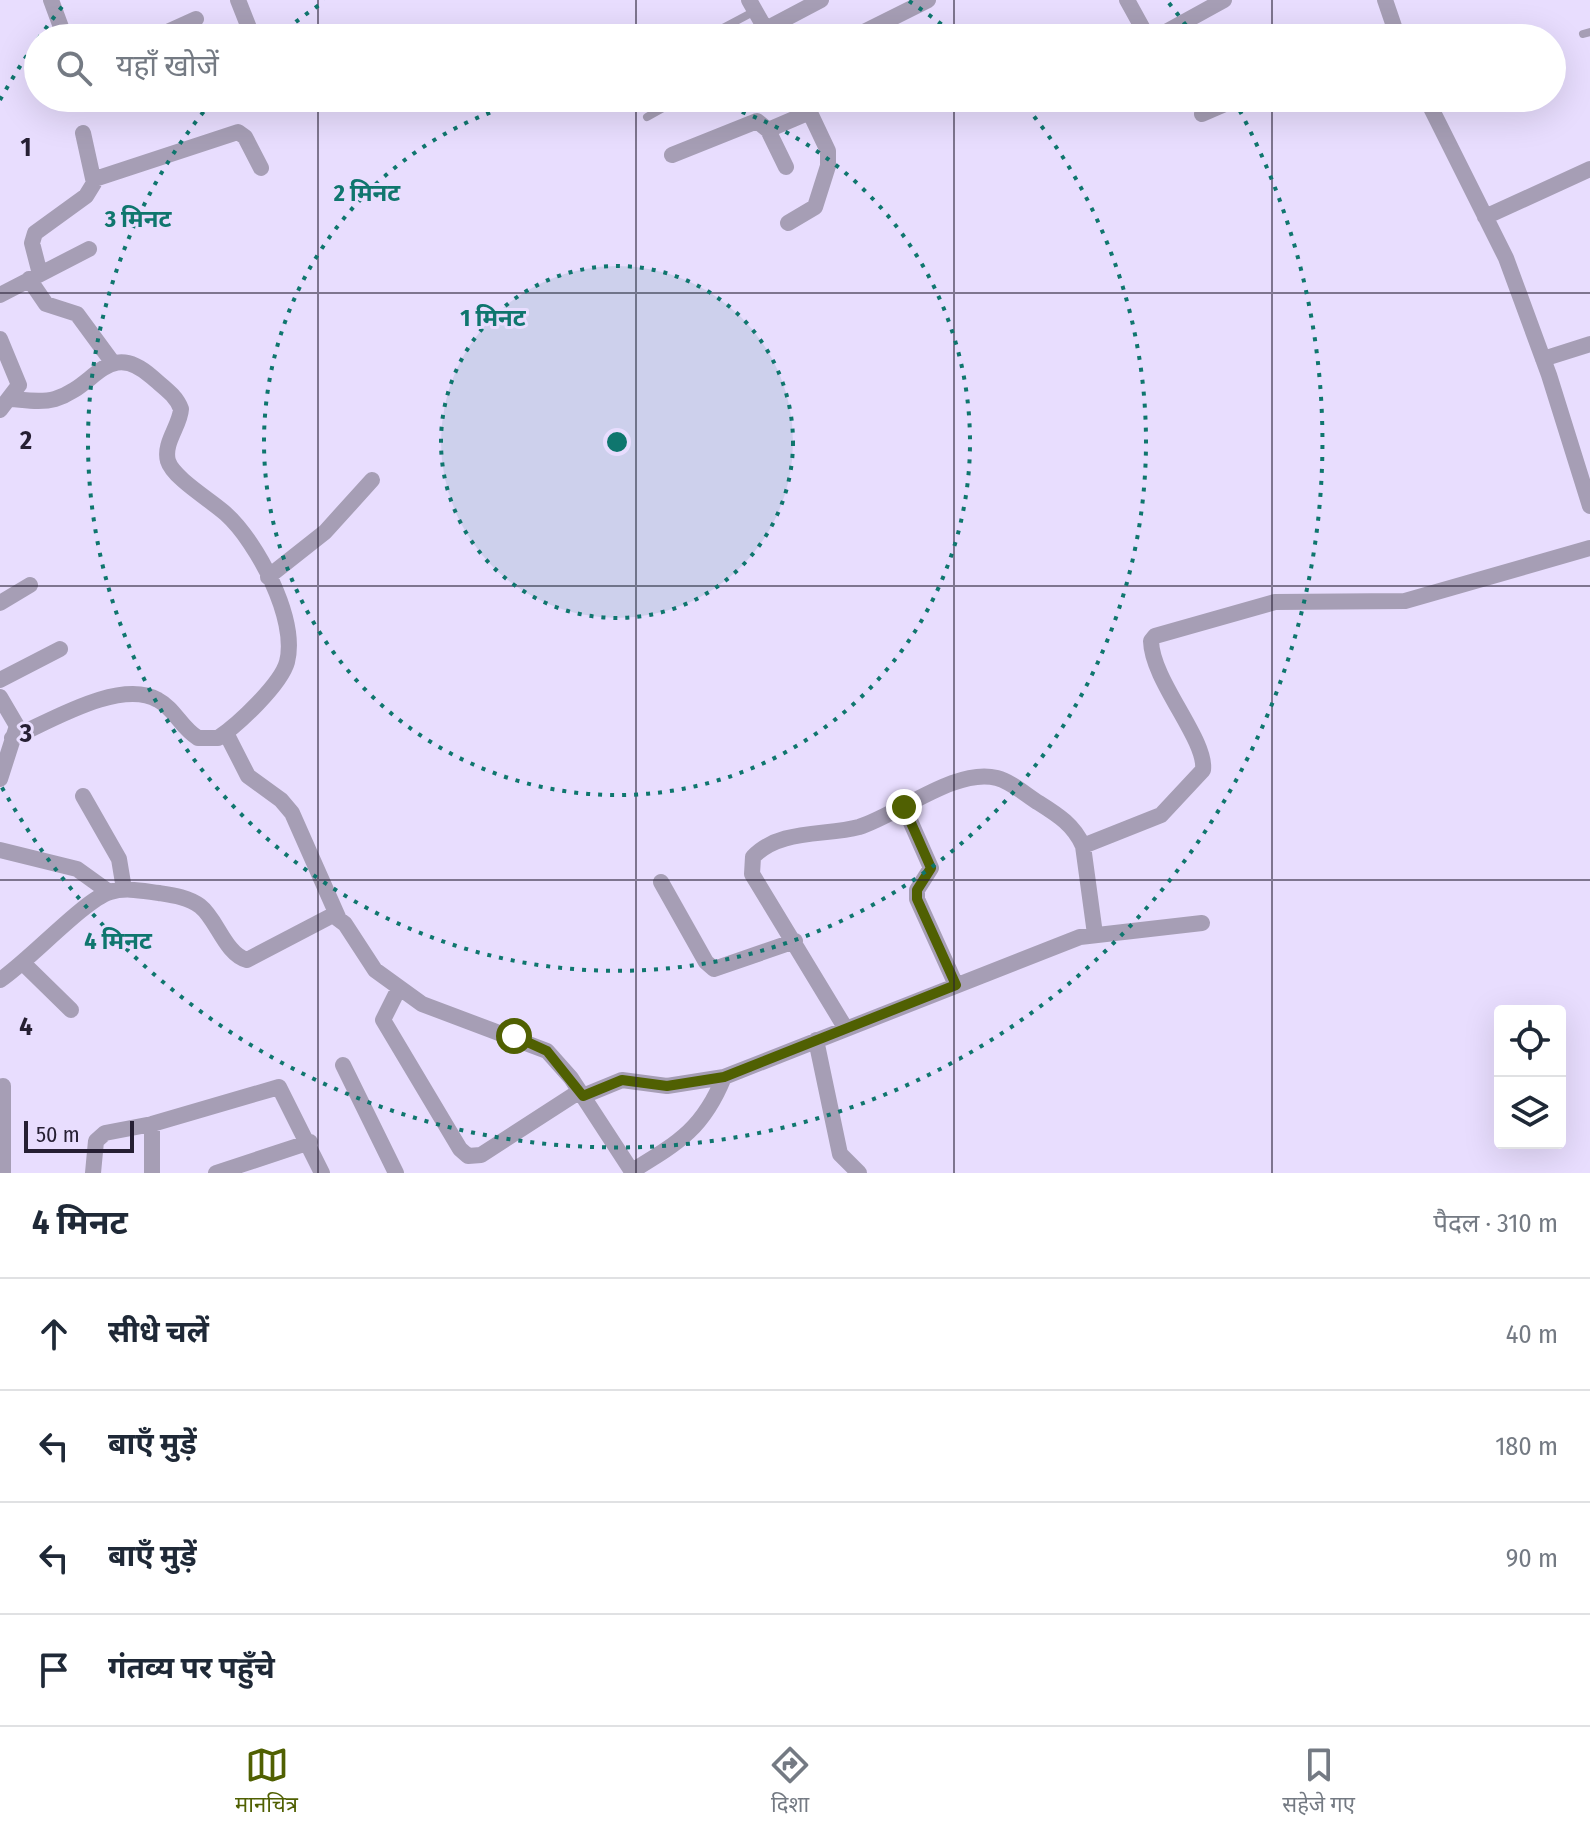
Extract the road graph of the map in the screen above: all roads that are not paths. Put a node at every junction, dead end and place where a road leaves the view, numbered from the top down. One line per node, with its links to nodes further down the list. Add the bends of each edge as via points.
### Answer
1 (51, 0): 10 (street)
2 (238, 0): 12 (street)
3 (821, 0): 15 (street)
4 (928, 0): 16 (street)
5 (1127, 0): 17 (street)
6 (1224, 0): 18 (street)
7 (1385, 0): 19 (street)
8 (753, 5): 13 (lane); 14 (street)
9 (196, 19): 11 (street)
10 (60, 24)
11 (189, 24)
12 (247, 24)
13 (725, 24)
14 (763, 24)
15 (784, 24)
16 (880, 24)
17 (1140, 24)
18 (1180, 24)
19 (1389, 24)
20 (656, 112): 26 (lane)
21 (795, 112): 27 (street)
22 (809, 112): 35 (street, via 829,160 815,207)
23 (1207, 112): 25 (street)
24 (1433, 112): 34 (street)
25 (1202, 114)
26 (647, 117)
27 (768, 130): 29 (street, via 754,121); 30 (street)
28 (83, 133): 33 (street)
29 (672, 155)
30 (786, 167)
31 (261, 168): 33 (street, via 238,132)
32 (1590, 169): 34 (street)
33 (95, 179): 37 (street, via 86,196 35,233)
34 (1485, 217): 41 (street)
35 (788, 223)
36 (89, 249): 37 (street)
37 (35, 276): 38 (street); 42 (street, via 46,304 77,314)
38 (0, 295)
39 (0, 339): 43 (street, via 19,379)
40 (1590, 344): 41 (street)
41 (1543, 359): 45 (street)
42 (113, 363): 43 (street, via 55,399); 47 (street, via 138,365 179,403 181,414 167,452 172,470 243,531)
43 (6, 404)
44 (372, 480): 47 (street, via 325,532)
45 (1590, 506)
46 (1590, 548): 58 (street, via 1405,601 1275,602 1155,636 1152,651 1202,756 1203,770 1161,815)
47 (268, 577): 53 (street, via 286,623 287,662 275,684)
48 (30, 585): 49 (street)
49 (0, 603)
50 (60, 649): 51 (street)
51 (0, 680)
52 (0, 697): 54 (street, via 16,722)
53 (226, 733): 54 (street, via 211,740 198,738 160,701 134,692 112,695); 62 (street, via 248,776 292,813)
54 (12, 738): 55 (street)
55 (0, 779)
56 (83, 796): 61 (street, via 119,859)
57 (904, 807): 58 (street, via 973,777 996,778 1060,817); 65 (street, via 855,828 788,838 753,857 755,882); 68 (street, via 931,868 917,899)
58 (1083, 846): 64 (street)
59 (0, 850): 61 (street, via 77,869)
60 (661, 882): 65 (street, via 714,969)
61 (116, 890): 62 (street, via 168,894 197,903 237,955 247,960 323,917); 66 (street, via 92,902)
62 (338, 917): 69 (street, via 375,970)
63 (1202, 923): 64 (street)
64 (1095, 934): 68 (street)
65 (795, 941): 71 (street)
66 (24, 964): 67 (street); 70 (street)
67 (0, 980)
68 (956, 985): 71 (street)
69 (399, 988): 76 (street, via 437,1011 540,1047 559,1061); 76 (street, via 383,1020 468,1156 481,1155)
70 (71, 1010)
71 (846, 1029): 72 (street)
72 (816, 1040): 74 (street); 86 (street, via 841,1158)
73 (343, 1065): 85 (street)
74 (724, 1077): 76 (street, via 667,1086 622,1080); 79 (street, via 708,1112 690,1133)
75 (3, 1086): 80 (street)
76 (581, 1093): 79 (street)
77 (152, 1124): 78 (street, via 279,1087); 81 (street, via 99,1136); 82 (street)
78 (310, 1142): 83 (street); 84 (street)
79 (632, 1172)
80 (3, 1173)
81 (93, 1173)
82 (152, 1173)
83 (216, 1173)
84 (322, 1173)
85 (396, 1173)
86 (859, 1173)

